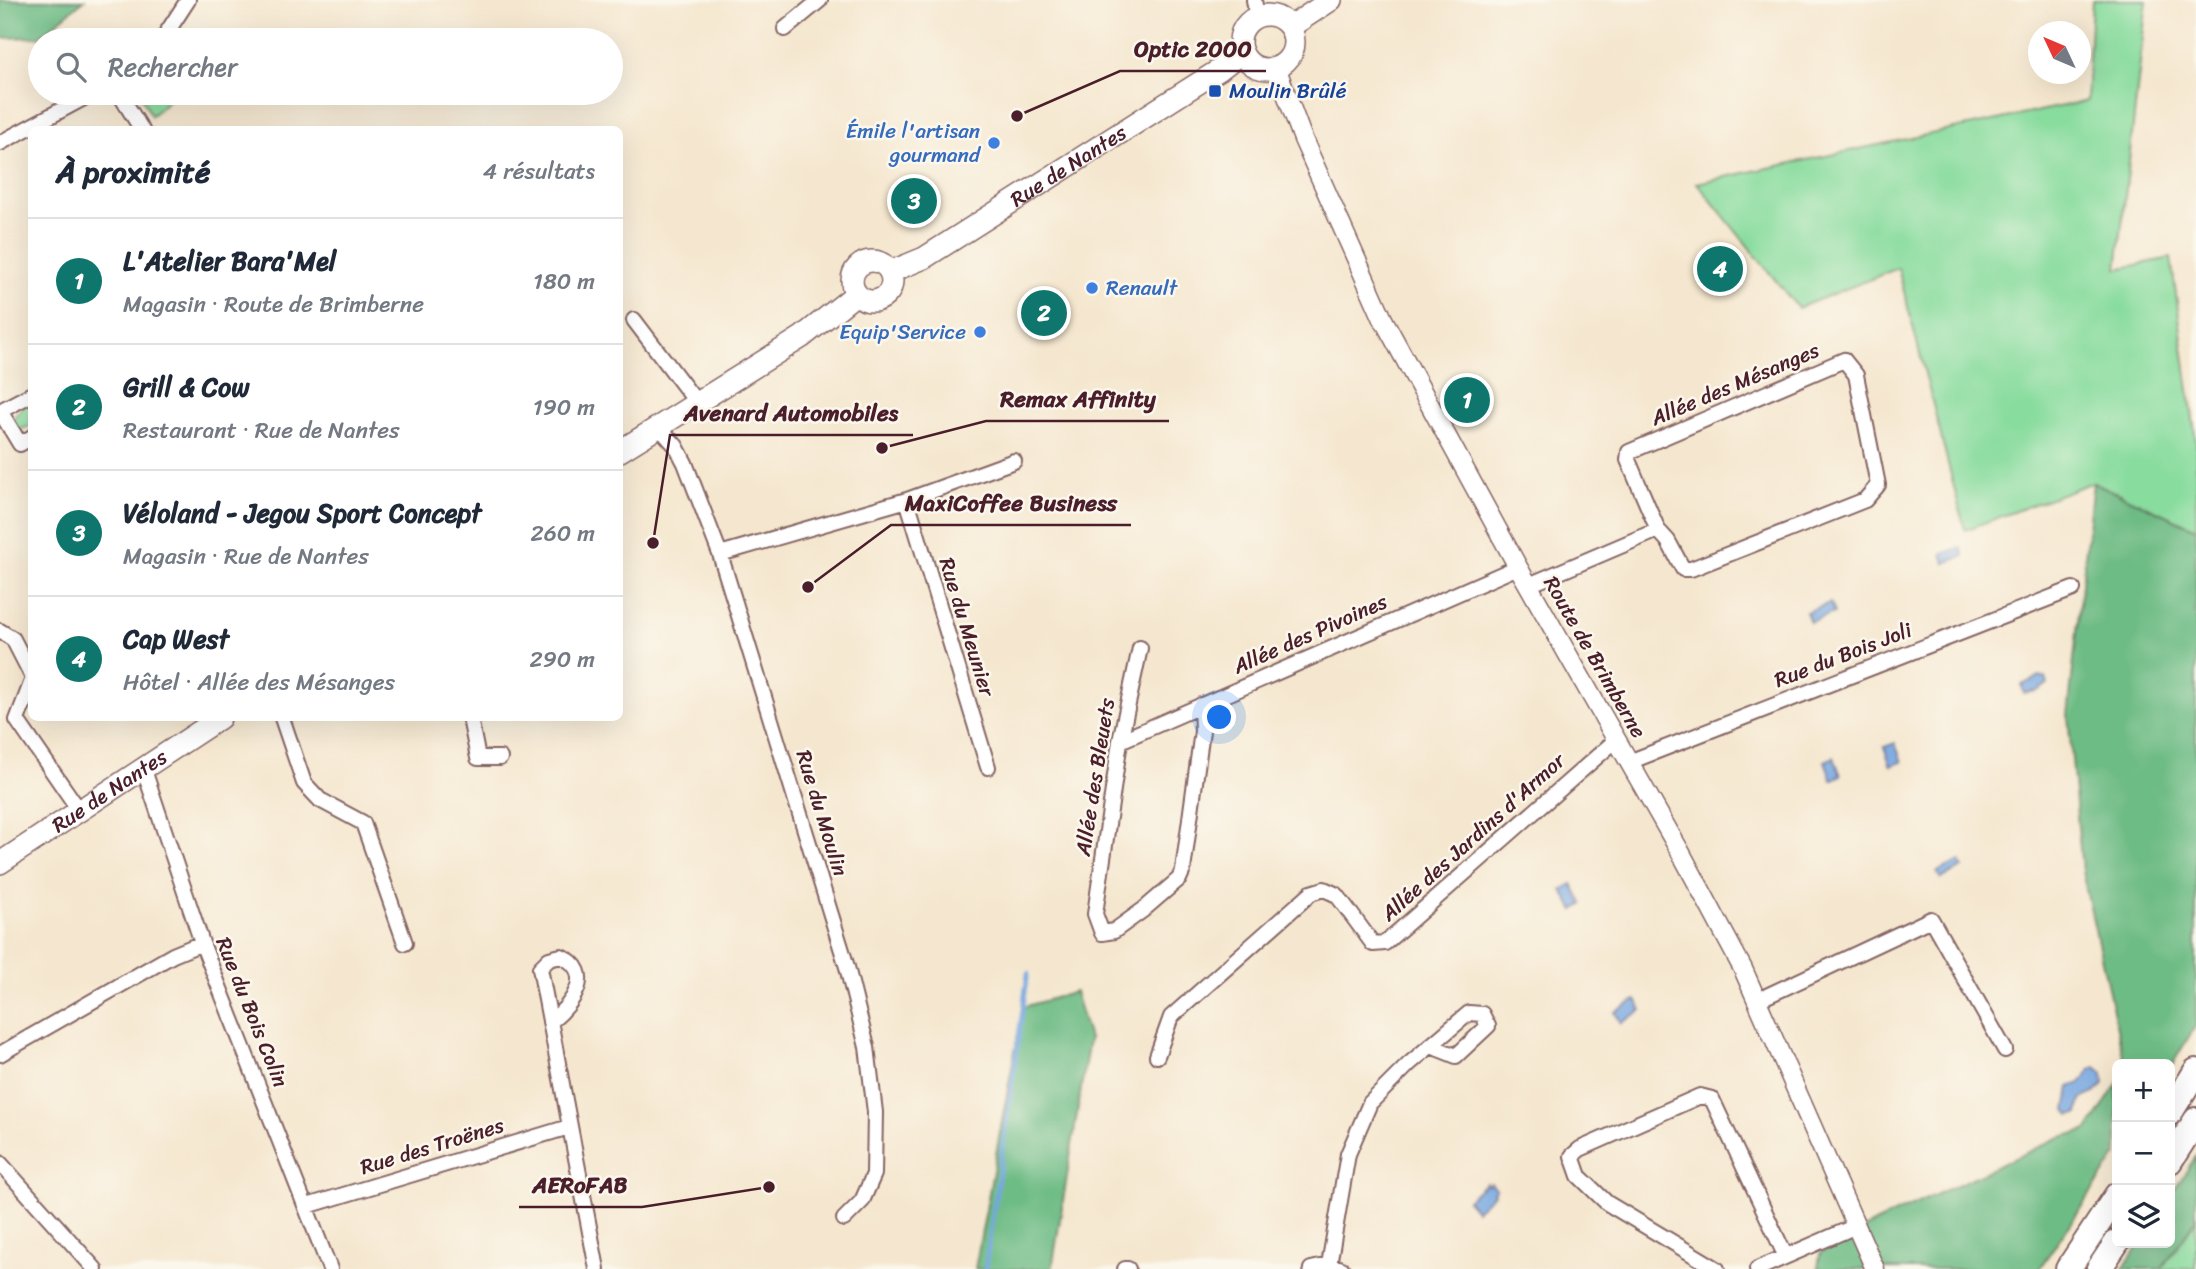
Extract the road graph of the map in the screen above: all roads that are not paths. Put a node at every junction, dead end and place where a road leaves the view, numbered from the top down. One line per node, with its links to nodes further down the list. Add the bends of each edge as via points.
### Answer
1 (188, 0): 6 (street)
2 (820, 0): 7 (street)
3 (1331, 0): 5 (main road)
4 (1255, 8): 5 (main road, via 1279,17); 8 (main road, via 1244,28)
5 (1290, 27): 9 (main road, via 1293,50)
6 (170, 28)
7 (785, 29)
8 (1242, 52): 9 (main road, via 1260,68); 16 (main road, Rue de Nantes, via 924,258)
9 (1276, 67): 28 (street, Route de Brimberne, via 1383,319)
10 (71, 105): 12 (street)
11 (126, 105): 13 (street)
12 (32, 126)
13 (140, 126)
14 (28, 128): 15 (street)
15 (0, 143)
16 (890, 272): 17 (main road, via 891,285 885,296 873,302); 17 (main road, via 876,261 859,265 852,275)
17 (856, 294): 20 (main road, via 802,337)
18 (634, 320): 20 (street)
19 (28, 396): 22 (street, via 0,411 20,444)
20 (697, 403): 21 (main road)
21 (659, 427): 23 (main road); 27 (street, Rue du Moulin, via 685,463)
22 (28, 439)
23 (623, 449)
24 (1014, 461): 25 (street)
25 (906, 500): 27 (street); 44 (street, Rue du Meunier)
26 (1658, 530): 26 (street, Allée des Mésanges, via 1628,460 1629,452 1844,360 1856,375 1878,485 1865,500 1691,569 1683,569); 29 (street)
27 (720, 554): 63 (street, Rue du Moulin, via 867,1046 875,1112 874,1174 862,1201)
28 (1518, 567): 29 (street, Route de Brimberne); 35 (street, Allée des Pivoines)
29 (1529, 585): 39 (street, Route de Brimberne)
30 (2073, 589): 42 (street, Rue du Bois Joli)
31 (0, 631): 33 (street, via 13,639)
32 (1140, 648): 40 (street, Allée des Bleuets)
33 (28, 670)
34 (28, 689): 45 (street, via 17,720)
35 (1201, 705): 40 (street, Allée des Pivoines); 40 (street, Allée des Bleuets, via 1202,731 1183,870 1179,879 1114,931 1102,933 1095,914)
36 (215, 721): 43 (main road, Rue de Nantes)
37 (283, 721): 48 (street, via 304,782 320,800 363,823)
38 (471, 721): 41 (street, via 478,758)
39 (1616, 740): 42 (street, Route de Brimberne); 54 (street, Allée des Jardins d'Armor, via 1385,943 1373,944 1337,895 1324,889 1311,893 1171,1017)
40 (1120, 741)
41 (500, 758)
42 (1629, 762): 49 (street, Route de Brimberne, via 1743,969)
43 (143, 767): 45 (main road, Rue de Nantes); 47 (street, Rue du Bois Colin)
44 (988, 767)
45 (79, 810): 46 (main road, Rue de Nantes)
46 (0, 863)
47 (202, 943): 53 (street); 62 (street, Rue du Bois Colin)
48 (405, 943)
49 (1756, 1001): 52 (street, via 1931,919); 64 (street, Route de Brimberne)
50 (550, 1022): 58 (street)
51 (1431, 1046): 67 (street, via 1370,1103 1348,1154)
52 (2005, 1050)
53 (0, 1054)
54 (1157, 1056)
55 (2196, 1071): 56 (highway)
56 (2175, 1105)
57 (2196, 1120): 59 (highway)
58 (569, 1127): 62 (street, Rue des Troënes); 70 (street)
59 (2175, 1153)
60 (0, 1163): 68 (street)
61 (2112, 1203): 75 (highway)
62 (307, 1206): 69 (street, Rue du Bois Colin)
63 (844, 1219)
64 (1856, 1226): 66 (street); 74 (street, Route de Brimberne)
65 (2113, 1248): 76 (highway)
66 (1785, 1255): 72 (street, via 1712,1099 1700,1096 1572,1156 1579,1176 1607,1203); 73 (street)
67 (1336, 1267): 71 (street)
68 (96, 1269)
69 (330, 1269)
70 (597, 1269)
71 (1311, 1269)
72 (1717, 1269)
73 (1757, 1269)
74 (1875, 1269)
75 (2068, 1269)
76 (2099, 1269)

